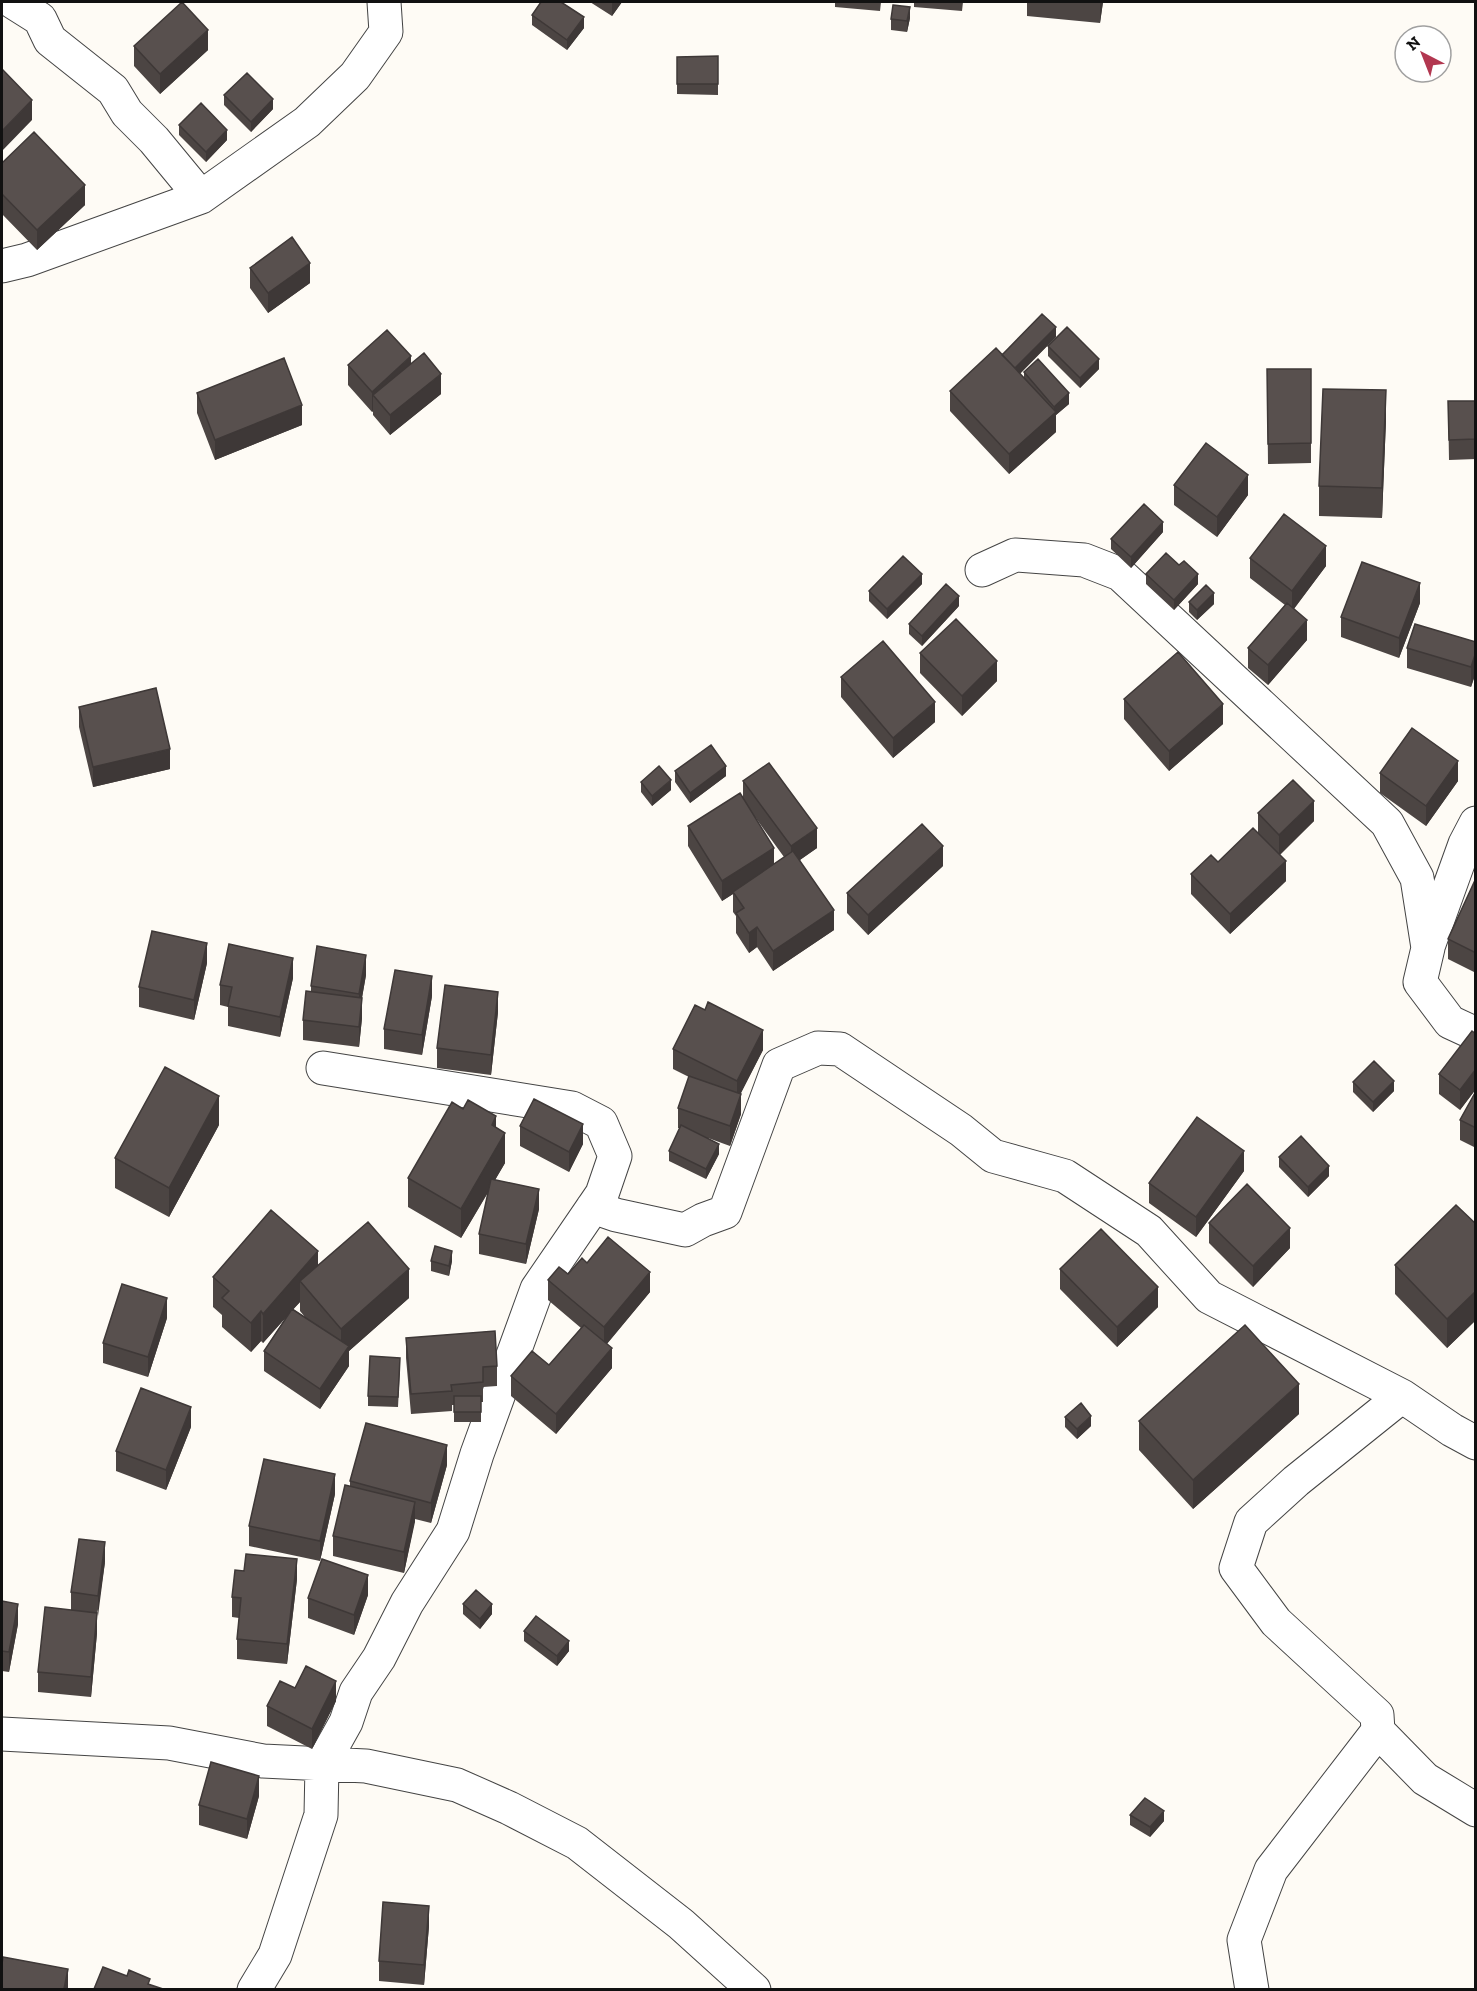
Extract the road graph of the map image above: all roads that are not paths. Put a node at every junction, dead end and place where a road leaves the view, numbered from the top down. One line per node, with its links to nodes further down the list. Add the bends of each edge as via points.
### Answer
1 (13, 2): 3 (street, via 40,19 50,40 113,90 128,113)
2 (384, 2): 3 (street, via 386,32 355,76 307,122)
3 (201, 197): 4 (street)
4 (2, 266)
5 (982, 570): 7 (street, via 1015,555 1084,560 1120,574 1388,823 1417,878)
6 (1476, 823): 7 (street)
7 (1428, 948): 8 (street, via 1420,982 1450,1022)
8 (1476, 1034)
9 (323, 1068): 10 (street, via 572,1108 601,1123 615,1156 602,1194)
10 (593, 1207): 11 (street, via 685,1230 725,1212 779,1065 818,1048 840,1048 993,1156 1065,1176 1149,1231 1209,1297); 15 (street, via 537,1289 453,1531 356,1692 346,1722)
11 (1402, 1396): 12 (street); 13 (street, via 1251,1522 1236,1568 1276,1622 1377,1715)
12 (1476, 1443)
13 (1378, 1731): 16 (street, via 1425,1779); 19 (street, via 1271,1870 1244,1940)
14 (2, 1734): 15 (street, via 169,1743 263,1761)
15 (322, 1765): 17 (street, via 321,1815 275,1955); 18 (street, via 366,1767 457,1785 528,1818 576,1843 681,1924)
16 (1476, 1810)
17 (254, 1989)
18 (754, 1989)
19 (1252, 1989)

